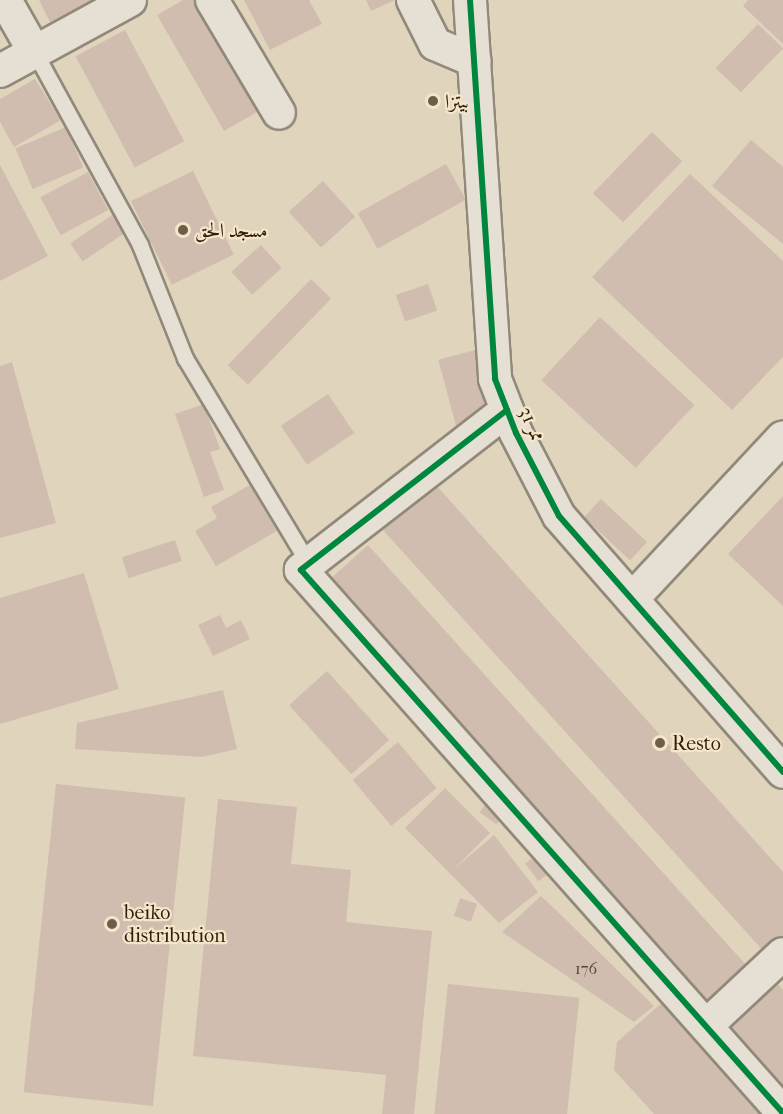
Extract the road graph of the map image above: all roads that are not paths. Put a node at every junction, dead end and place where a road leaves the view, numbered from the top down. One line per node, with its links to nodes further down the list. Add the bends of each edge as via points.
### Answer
1 (5, 0): 6 (street)
2 (130, 0): 6 (street)
3 (212, 0): 9 (street)
4 (413, 0): 7 (street, via 435,44)
5 (470, 0): 7 (street, ممر 31)
6 (34, 51): 8 (street); 12 (lane, via 140,245 185,358)
7 (475, 61): 10 (street, ممر 31, via 484,264 495,379)
8 (0, 71)
9 (279, 113)
10 (507, 410): 12 (street); 13 (street, ممر 31, via 559,516)
11 (783, 437): 13 (street)
12 (309, 564): 16 (street, via 302,570)
13 (632, 599): 14 (street, ممر 31)
14 (783, 772)
15 (783, 954): 16 (street)
16 (706, 1026): 17 (street)
17 (783, 1113)

